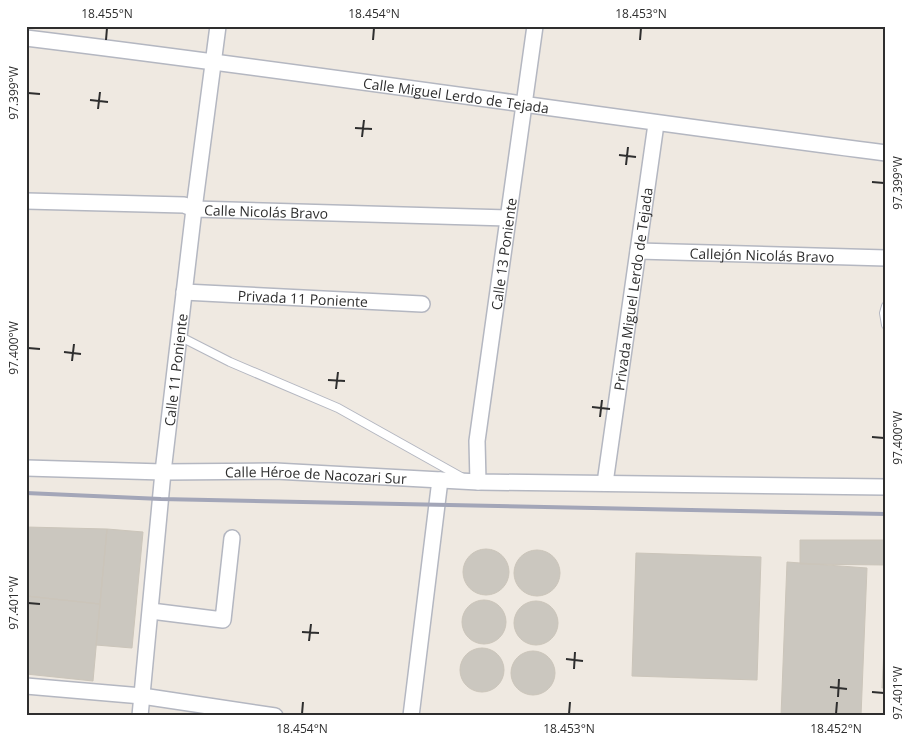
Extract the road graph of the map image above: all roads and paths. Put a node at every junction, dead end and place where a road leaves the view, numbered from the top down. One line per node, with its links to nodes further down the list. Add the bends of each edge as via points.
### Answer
1 (218, 26): 4 (street, Calle 11 Poniente)
2 (535, 26): 5 (street, Calle 13 Poniente)
3 (26, 38): 4 (street, Calle Miguel Lerdo de Tejada)
4 (214, 61): 5 (street, Calle Miguel Lerdo de Tejada); 9 (street, Calle 11 Poniente)
5 (524, 104): 6 (street, Calle Miguel Lerdo de Tejada); 10 (street, Calle 13 Poniente)
6 (656, 124): 7 (street, Calle Miguel Lerdo de Tejada); 11 (street, Privada Miguel Lerdo de Tejada)
7 (886, 153)
8 (26, 201): 9 (street, Calle Nicolás Bravo, via 184,205)
9 (194, 208): 10 (street, Calle Nicolás Bravo); 13 (street, Calle 11 Poniente)
10 (508, 218): 21 (street, Calle 13 Poniente)
11 (638, 251): 12 (street, Callejón Nicolás Bravo); 22 (street, Privada Miguel Lerdo de Tejada)
12 (886, 258)
13 (184, 292): 14 (street, Privada 11 Poniente); 17 (street, Calle 11 Poniente)
14 (422, 304)
15 (886, 306): 16 (lane)
16 (886, 325)
17 (179, 336): 19 (street, Calle 11 Poniente); 21 (lane, via 230,362 338,408)
18 (26, 468): 19 (street, Calle Héroe de Nacozari Sur)
19 (163, 472): 20 (street, Calle Héroe de Nacozari Sur, via 275,471); 25 (street, Calle 11 Poniente)
20 (440, 480): 21 (street, Calle Héroe de Nacozari Sur); 30 (street)
21 (473, 482): 22 (street, Calle Héroe de Nacozari Sur)
22 (605, 483): 23 (street, Calle Héroe de Nacozari Sur)
23 (886, 487)
24 (232, 538): 25 (street, via 223,620)
25 (151, 612): 27 (street, Calle 11 Poniente)
26 (26, 686): 27 (street)
27 (142, 696): 28 (street, Calle 11 Poniente); 29 (street)
28 (140, 716)
29 (275, 716)
30 (411, 716)

